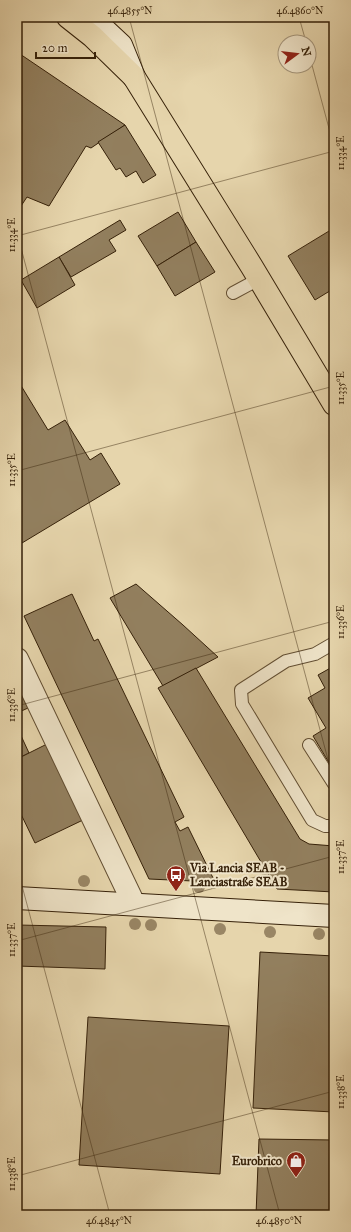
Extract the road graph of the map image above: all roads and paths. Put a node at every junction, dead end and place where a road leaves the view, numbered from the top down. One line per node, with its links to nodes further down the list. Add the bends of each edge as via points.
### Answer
1 (68, 17): 3 (main road, via 92,36)
2 (91, 17): 3 (street, via 121,45)
3 (134, 77): 4 (main road)
4 (259, 279): 5 (lane); 6 (main road)
5 (233, 293)
6 (334, 404)
7 (334, 643): 11 (lane, via 315,654 286,661 240,690 242,704 312,820 325,826)
8 (17, 659): 13 (street)
9 (309, 745): 10 (lane)
10 (334, 784)
11 (334, 826)
12 (17, 898): 13 (street)
13 (134, 904): 14 (street)
14 (334, 916)

